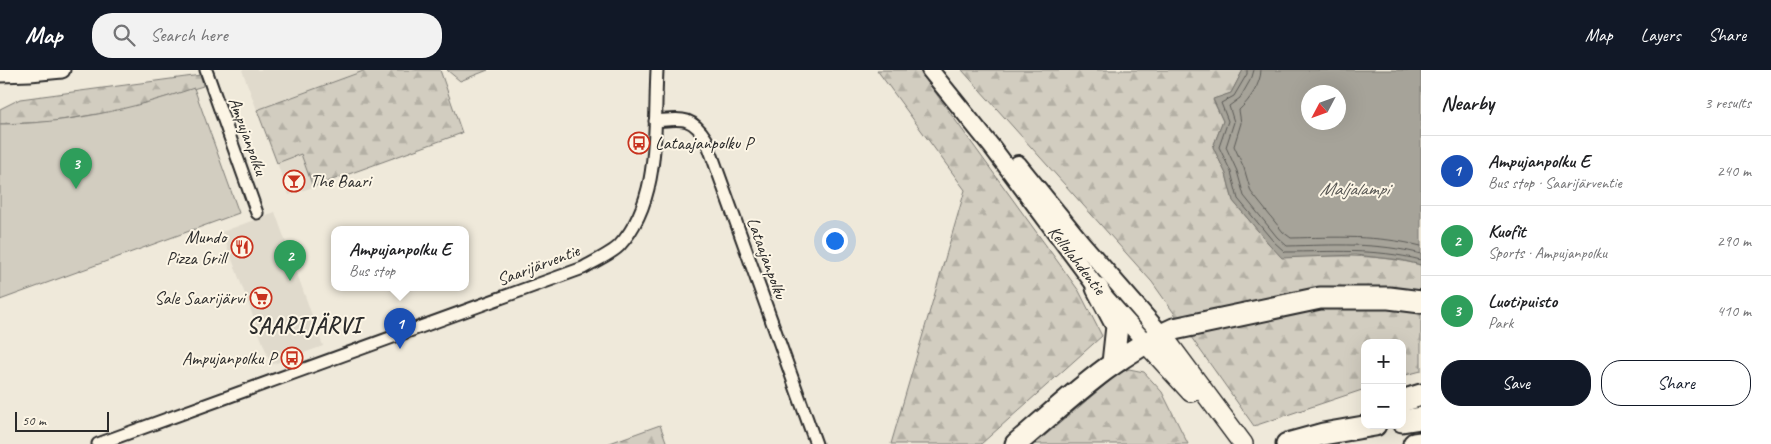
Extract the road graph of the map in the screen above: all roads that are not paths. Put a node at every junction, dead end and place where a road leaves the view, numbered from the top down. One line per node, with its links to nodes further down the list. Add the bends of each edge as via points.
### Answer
1 (62, 70): 6 (street)
2 (206, 70): 8 (street, Ampujanpolku)
3 (930, 70): 9 (main road, Kellolahdentie)
4 (944, 70): 11 (main road, Kellolahdentie)
5 (657, 71): 7 (street, Saarijärventie)
6 (0, 74)
7 (655, 121): 22 (street, Saarijärventie, via 652,172 642,208 618,248 582,268); 23 (street, Lataajanpolku, via 685,119 698,127 706,139)
8 (257, 213)
9 (1097, 288): 11 (main road, Kellolahdentie); 12 (highway, via 1117,326)
10 (1421, 302): 11 (highway, via 1389,298 1320,298 1174,329)
11 (1154, 339): 12 (highway); 20 (main road, Kellolahdentie)
12 (1112, 363): 24 (highway)
13 (1421, 395): 14 (highway)
14 (1406, 400)
15 (1361, 418): 19 (highway)
16 (1421, 418): 17 (highway)
17 (1406, 420)
18 (1361, 427): 19 (highway)
19 (1323, 434): 25 (highway)
20 (1240, 441)
21 (1421, 443): 26 (highway)
22 (98, 444)
23 (816, 444)
24 (1016, 444)
25 (1287, 444)
26 (1414, 444)

